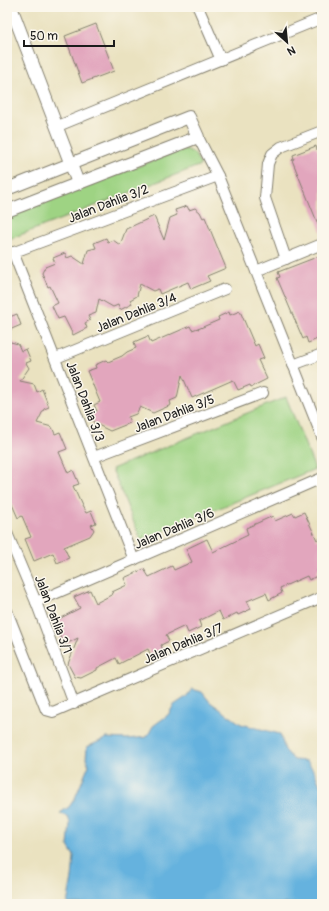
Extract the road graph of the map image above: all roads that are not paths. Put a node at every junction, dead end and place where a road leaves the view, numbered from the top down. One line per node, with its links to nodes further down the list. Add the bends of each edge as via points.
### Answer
1 (11, 7): 5 (street)
2 (198, 7): 4 (street)
3 (322, 18): 4 (street)
4 (221, 60): 5 (street)
5 (58, 126): 8 (street)
6 (322, 131): 15 (street, via 281,147 272,154 268,164 265,198)
7 (198, 136): 8 (street, via 189,117); 9 (street); 10 (street)
8 (71, 164): 10 (street); 11 (street)
9 (218, 176): 14 (street, Jalan Dahlia 3/2); 16 (street)
10 (78, 183): 12 (street)
11 (7, 189)
12 (7, 211)
13 (322, 244): 15 (street)
14 (10, 254): 19 (street, Jalan Dahlia 3/3)
15 (286, 259): 16 (street)
16 (256, 271): 20 (street)
17 (225, 289): 19 (street, Jalan Dahlia 3/4)
18 (322, 354): 20 (street)
19 (56, 358): 23 (street, Jalan Dahlia 3/3)
20 (293, 365): 22 (street)
21 (263, 393): 23 (street, Jalan Dahlia 3/5)
22 (322, 437)
23 (94, 458): 26 (street, Jalan Dahlia 3/3)
24 (322, 478): 26 (street, Jalan Dahlia 3/6)
25 (7, 533): 28 (street, Jalan Dahlia 3/1)
26 (134, 560): 28 (street, Jalan Dahlia 3/6)
27 (322, 597): 30 (street, Jalan Dahlia 3/7)
28 (36, 602): 30 (street, Jalan Dahlia 3/1)
29 (7, 611): 30 (street, Jalan Dahlia 3/7, via 46,710 53,712)
30 (74, 704)

